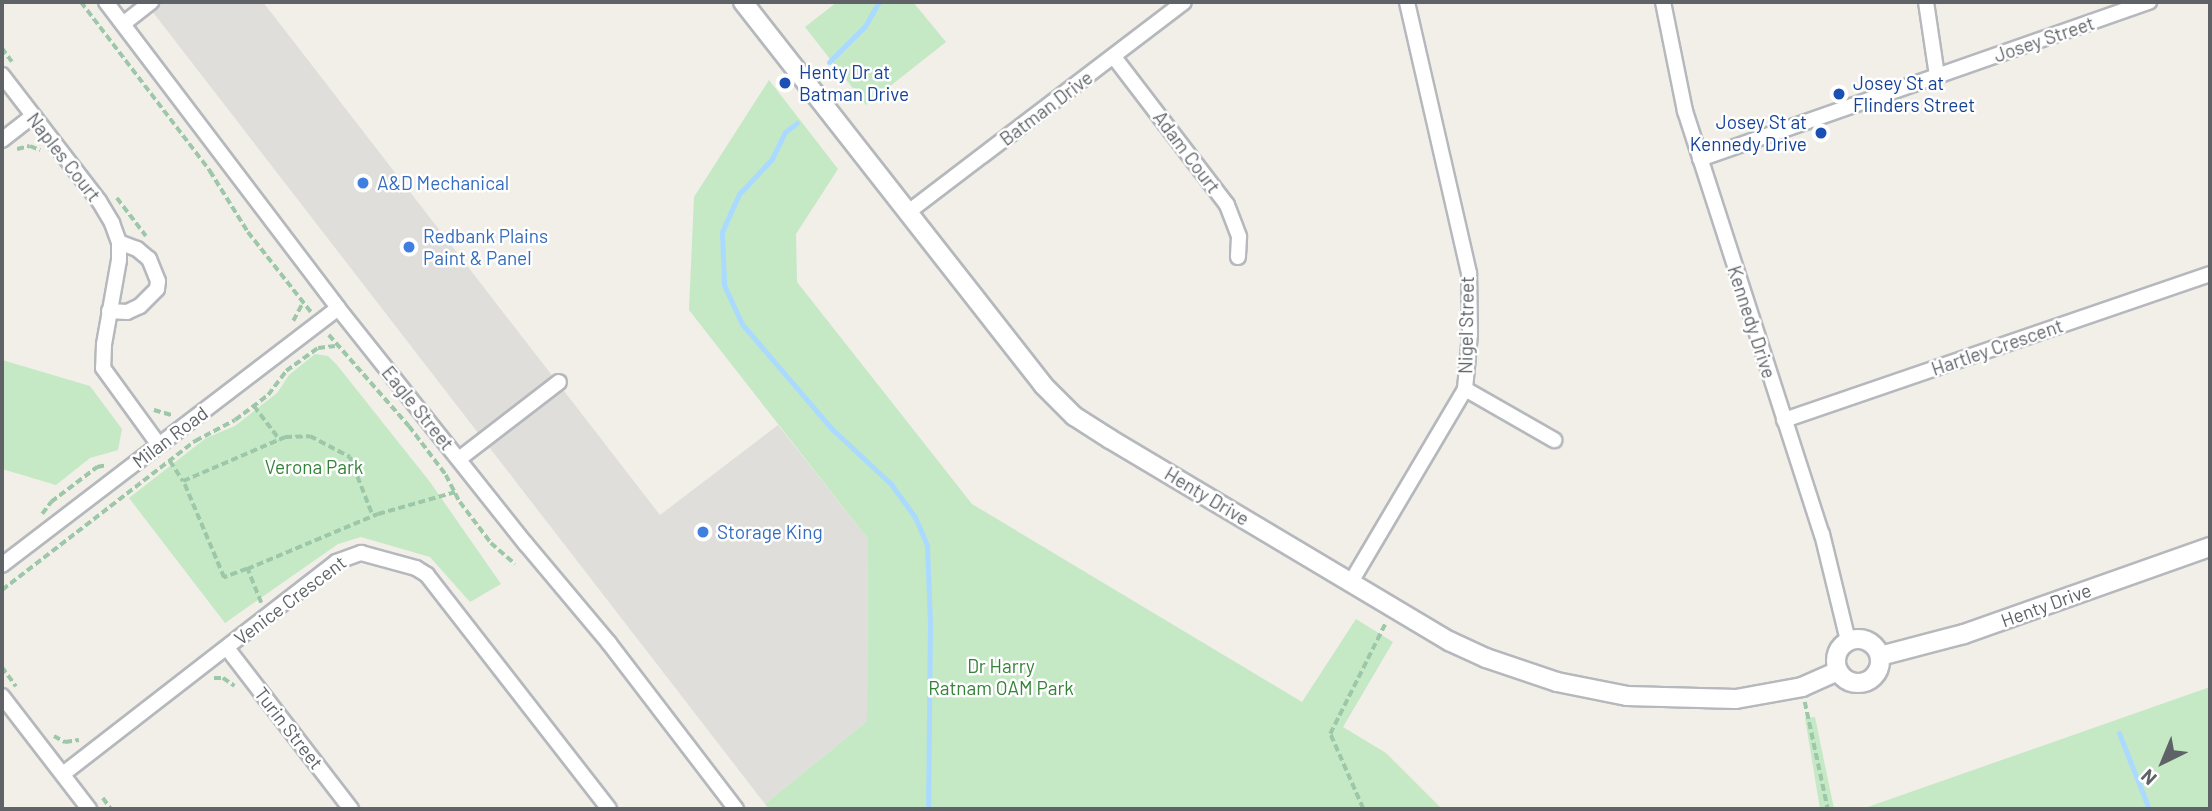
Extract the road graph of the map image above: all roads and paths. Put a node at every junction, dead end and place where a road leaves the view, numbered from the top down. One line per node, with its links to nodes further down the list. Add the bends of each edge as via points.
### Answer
1 (81, 2): 23 (path)
2 (106, 2): 10 (street, Eagle Street)
3 (151, 2): 10 (street)
4 (743, 2): 17 (street, Henty Drive)
5 (1184, 2): 11 (street, Batman Drive)
6 (1408, 2): 26 (street, Nigel Street, via 1469,273)
7 (1663, 2): 16 (street, Kennedy Drive, via 1685,111)
8 (1926, 2): 13 (street)
9 (2149, 2): 13 (street, Josey Street)
10 (123, 24): 21 (street, Eagle Street)
11 (1114, 57): 17 (street, Batman Drive); 19 (street, Adam Court, via 1227,205 1239,237)
12 (2, 75): 14 (street, Naples Court)
13 (1937, 76): 16 (street, Josey Street)
14 (33, 117): 15 (street); 18 (street, Naples Court, via 99,201)
15 (2, 140)
16 (1700, 159): 28 (street, Kennedy Drive)
17 (907, 213): 41 (street, Henty Drive, via 1043,385 1074,416)
18 (119, 242): 22 (street); 22 (street, via 149,259 159,281 140,306 127,312)
19 (1238, 257)
20 (2210, 274): 28 (street, Hartley Crescent)
21 (338, 308): 23 (street, Milan Road); 32 (street, Eagle Street)
22 (110, 311): 31 (street, via 103,368)
23 (319, 322): 24 (path); 31 (street, Milan Road)
24 (338, 346): 27 (path, via 318,348 286,371); 35 (path, via 409,426)
25 (559, 382): 32 (street)
26 (1465, 389): 30 (street); 41 (street, Nigel Street)
27 (254, 406): 29 (path); 33 (path, via 229,425 206,433)
28 (1784, 419): 45 (street, Kennedy Drive, via 1822,534)
29 (280, 440): 34 (path); 36 (path, via 310,436 350,457)
30 (1554, 440)
31 (159, 445): 39 (street, Milan Road)
32 (459, 458): 65 (street, Eagle Street)
33 (170, 461): 34 (path); 42 (path)
34 (183, 481): 40 (path, via 225,578)
35 (455, 492): 36 (path); 38 (path, via 491,543)
36 (373, 516): 40 (path)
37 (2210, 547): 47 (street, Henty Drive, via 1964,634)
38 (515, 564)
39 (2, 565)
40 (247, 569): 44 (path)
41 (1351, 582): 43 (street, Henty Drive)
42 (2, 590)
43 (1394, 608): 53 (street, Henty Drive, via 1486,658 1557,682 1627,696 1736,699); 66 (path, via 1330,734)
44 (269, 615): 46 (street, Venice Crescent); 64 (street, Venice Crescent, via 348,555 373,554 416,568 436,584)
45 (1848, 641): 47 (street, via 1865,639); 51 (street, via 1837,653)
46 (227, 648): 48 (street, Turin Street); 50 (street, Venice Crescent)
47 (1880, 656): 51 (street, via 1877,673 1868,680 1851,682)
48 (236, 660): 52 (path); 63 (street, Turin Street)
49 (2, 667): 54 (path)
50 (196, 671): 52 (path, via 205,683); 59 (street, Venice Crescent)
51 (1839, 671): 53 (street, Henty Drive)
52 (214, 678): 55 (path, via 229,681)
53 (1802, 687): 67 (path)
54 (17, 688)
55 (243, 695)
56 (2, 696): 59 (street)
57 (48, 728): 58 (path, via 65,742)
58 (90, 732)
59 (62, 775): 61 (street)
60 (99, 794): 62 (path)
61 (89, 809)
62 (111, 809)
63 (351, 809)
64 (609, 809)
65 (736, 809)
66 (1363, 809)
67 (1828, 809)

